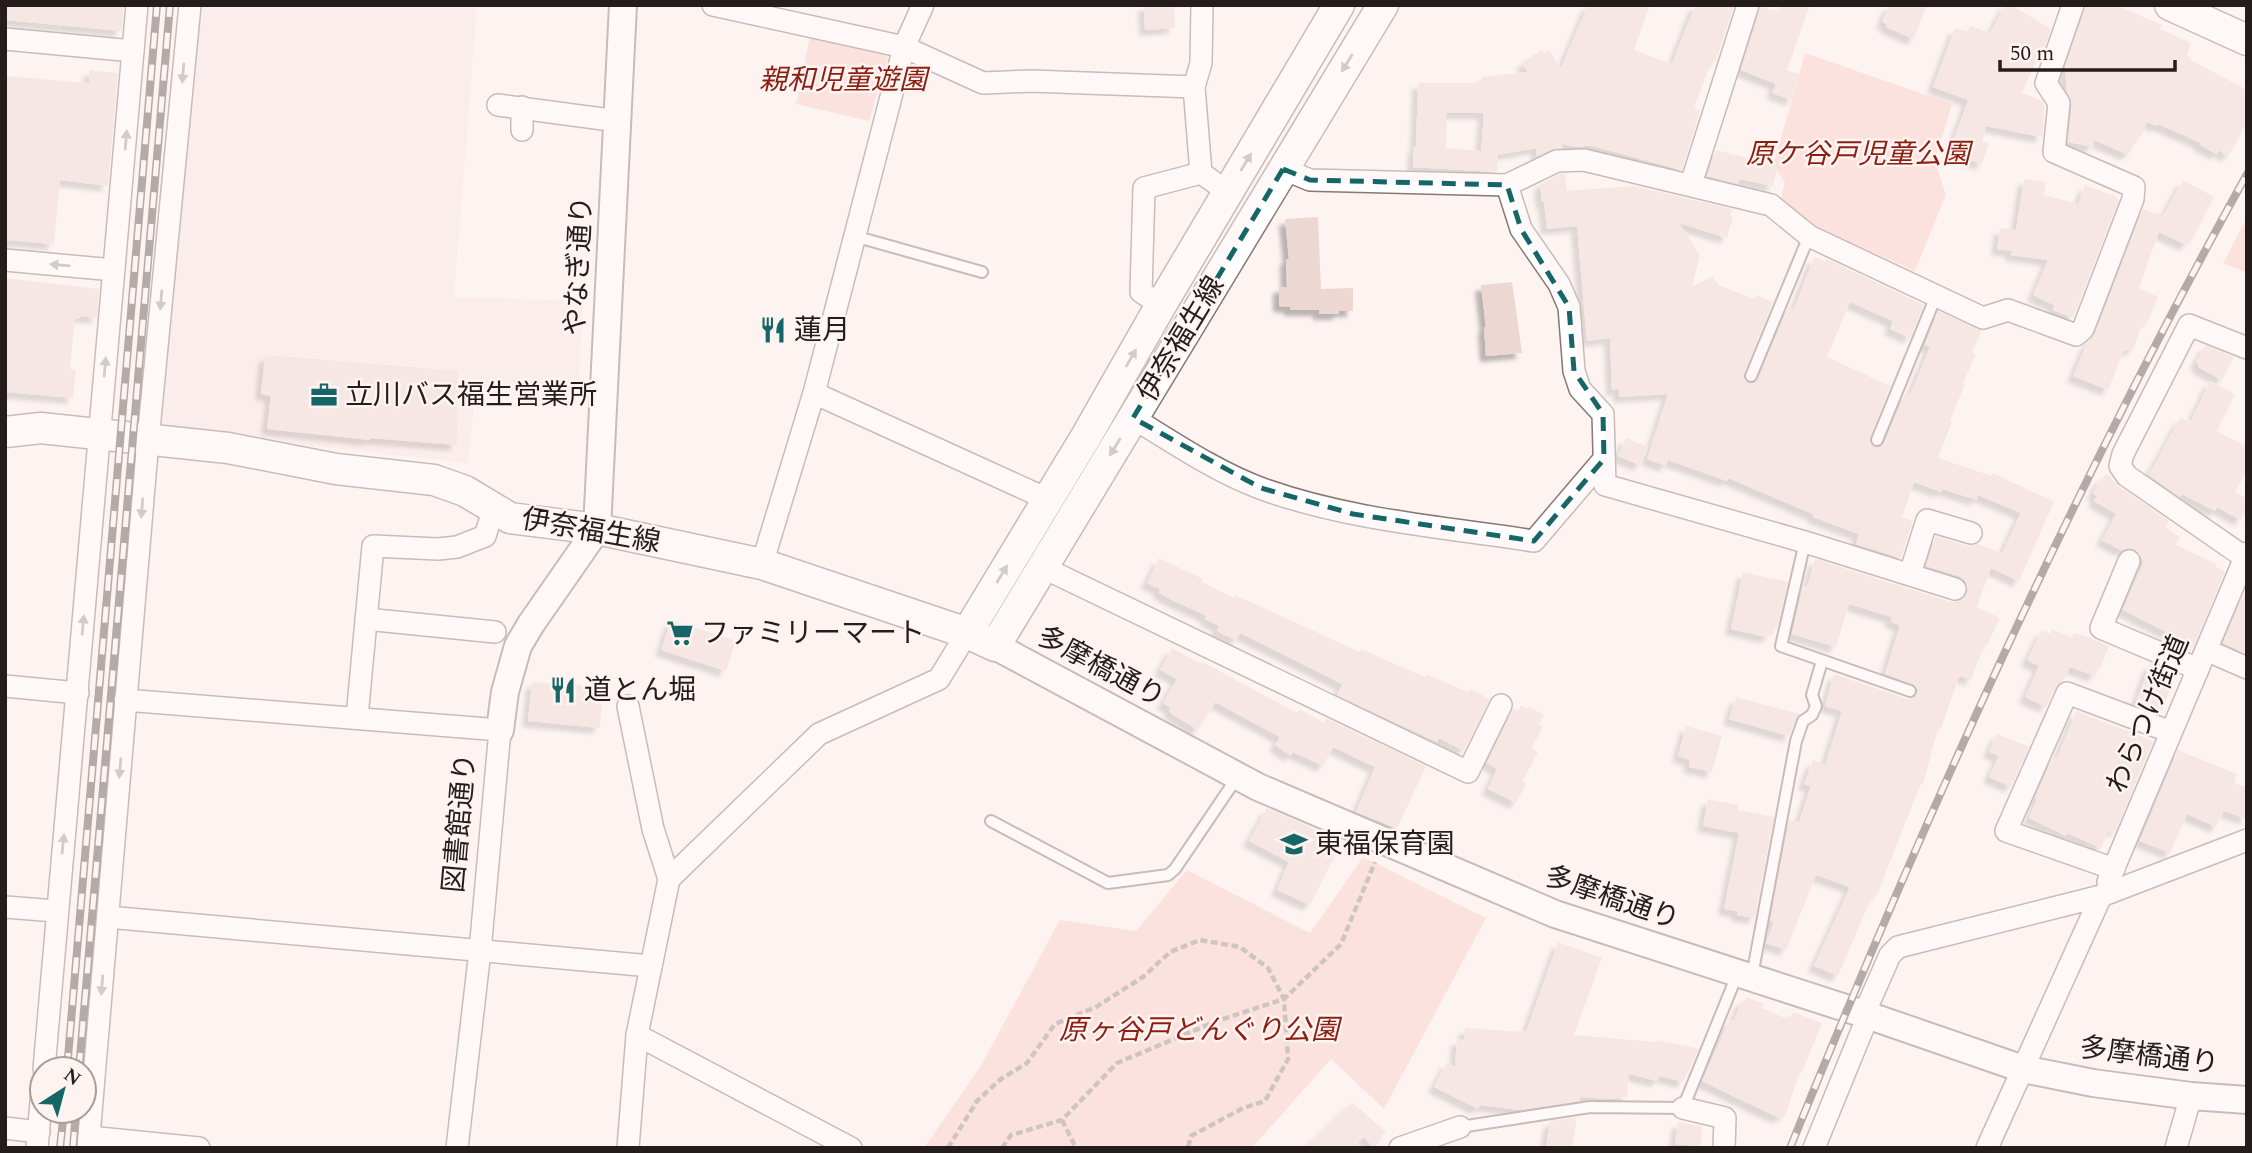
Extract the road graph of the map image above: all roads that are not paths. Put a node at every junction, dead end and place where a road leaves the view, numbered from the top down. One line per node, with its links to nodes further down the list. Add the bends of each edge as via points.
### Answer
1 (138, 5): 15 (street)
2 (190, 5): 39 (street, one-way to 39)
3 (623, 5): 19 (street, やなぎ通り)
4 (713, 5): 14 (street)
5 (923, 5): 14 (street)
6 (1202, 5): 16 (street, via 1200,63)
7 (1339, 5): 25 (main road, 伊奈福生線, one-way to 7)
8 (1383, 5): 21 (main road, 伊奈福生線, one-way to 21)
9 (1748, 5): 23 (street)
10 (2073, 5): 31 (street, via 2046,83 2059,103 2054,152 2134,187 2083,329 2076,335 2008,310 1983,318)
11 (2170, 5): 13 (main road)
12 (5, 39): 15 (street)
13 (2247, 40)
14 (904, 47): 16 (street, via 983,83); 26 (street)
15 (134, 51): 29 (street, one-way to 15)
16 (1194, 87): 22 (street)
17 (498, 104): 18 (street)
18 (522, 107): 19 (street); 20 (street)
19 (618, 121): 44 (street, やなぎ通り)
20 (522, 130)
21 (1283, 169): 24 (street, via 1310,180); 36 (main road, 伊奈福生線)
22 (1201, 173): 25 (street); 32 (street, via 1144,188 1141,292)
23 (1691, 184): 24 (street, via 1584,160 1557,161); 27 (street, via 1771,205)
24 (1507, 185): 41 (street, via 1521,229 1559,284 1569,307 1574,371 1580,389 1603,414)
25 (1228, 192): 32 (main road, 伊奈福生線)
26 (854, 236): 30 (lane); 35 (street)
27 (1809, 236): 31 (street); 34 (lane)
28 (5, 260): 29 (street, one-way to 28)
29 (114, 270): 38 (street, one-way to 29)
30 (982, 272)
31 (1936, 296): 40 (lane)
32 (1161, 305): 42 (main road, 伊奈福生線, one-way to 32)
33 (2247, 348): 47 (street, via 2189,325 2120,466 2127,476)
34 (1751, 376)
35 (814, 393): 42 (street); 49 (street)
36 (1133, 418): 41 (street, via 1216,468 1261,488 1353,514 1534,541); 50 (main road, 伊奈福生線, one-way to 50)
37 (5, 432): 38 (main road, 伊奈福生線, via 41,428)
38 (99, 435): 39 (main road, 伊奈福生線); 62 (street, one-way to 38)
39 (148, 440): 43 (main road, 伊奈福生線, via 434,480); 63 (street, one-way to 63)
40 (1877, 440)
41 (1604, 459): 46 (street, via 1605,485)
42 (1046, 499): 55 (main road, 伊奈福生線, one-way to 42)
43 (494, 508): 44 (main road, 伊奈福生線, via 510,518); 53 (street, via 485,536 457,547 373,546)
44 (597, 529): 49 (main road, 伊奈福生線); 67 (street, 図書館通り, via 518,646)
45 (1971, 533): 51 (street, via 1927,520)
46 (1805, 542): 51 (street); 58 (lane, via 1781,646)
47 (2246, 557): 57 (street, わらつけ街道)
48 (2129, 561): 57 (street, via 2101,628)
49 (762, 564): 55 (main road, 伊奈福生線)
50 (1042, 567): 56 (main road, 伊奈福生線); 64 (street, via 1468,772)
51 (1910, 574): 52 (street)
52 (1955, 589)
53 (366, 619): 54 (street); 66 (street)
54 (495, 632)
55 (967, 633): 56 (main road, 伊奈福生線); 73 (street, via 939,679 819,734)
56 (995, 646): 69 (street, 多摩橋通り)
57 (2202, 659): 59 (street); 68 (street, わらつけ街道)
58 (1822, 661): 61 (lane); 80 (lane, via 1812,695 1815,706 1796,741)
59 (2247, 668)
60 (5, 686): 62 (street)
61 (1910, 691)
62 (78, 693): 76 (street, one-way to 62)
63 (125, 700): 66 (street); 77 (street, one-way to 77)
64 (1501, 705)
65 (628, 706): 73 (street, via 653,829)
66 (357, 716): 67 (street)
67 (500, 730): 78 (street, 図書館通り)
68 (2171, 732): 72 (street, わらつけ街道); 72 (street, via 2067,693 2006,831)
69 (1238, 776): 70 (lane, via 1168,875 1108,883); 80 (street, 多摩橋通り, via 1555,914)
70 (991, 821)
71 (2247, 840): 74 (street)
72 (2114, 869): 74 (street, わらつけ街道)
73 (669, 879): 79 (street)
74 (2101, 896): 81 (street, via 1898,947 1890,955); 84 (street, わらつけ街道)
75 (5, 907): 76 (street)
76 (56, 911): 83 (street)
77 (108, 916): 78 (street); 91 (street, one-way to 91)
78 (480, 951): 79 (street); 93 (street, 図書館通り)
79 (651, 966): 82 (street)
80 (1744, 976): 81 (street, 多摩橋通り); 87 (lane)
81 (1866, 1015): 84 (street, 多摩橋通り); 98 (street)
82 (637, 1035): 94 (street); 95 (street)
83 (45, 1055)
84 (2023, 1069): 85 (street, 多摩橋通り); 99 (street)
85 (2191, 1096): 86 (street, 多摩橋通り); 100 (street)
86 (2247, 1100)
87 (1683, 1108): 88 (lane, via 1590,1107); 97 (street, via 1725,1118)
88 (1461, 1126): 96 (street)
89 (5, 1128): 90 (street)
90 (38, 1140)
91 (89, 1142): 92 (street)
92 (199, 1148)
93 (457, 1148)
94 (628, 1148)
95 (851, 1148)
96 (1400, 1148)
97 (1724, 1148)
98 (1814, 1148)
99 (1987, 1148)
100 (2176, 1148)

